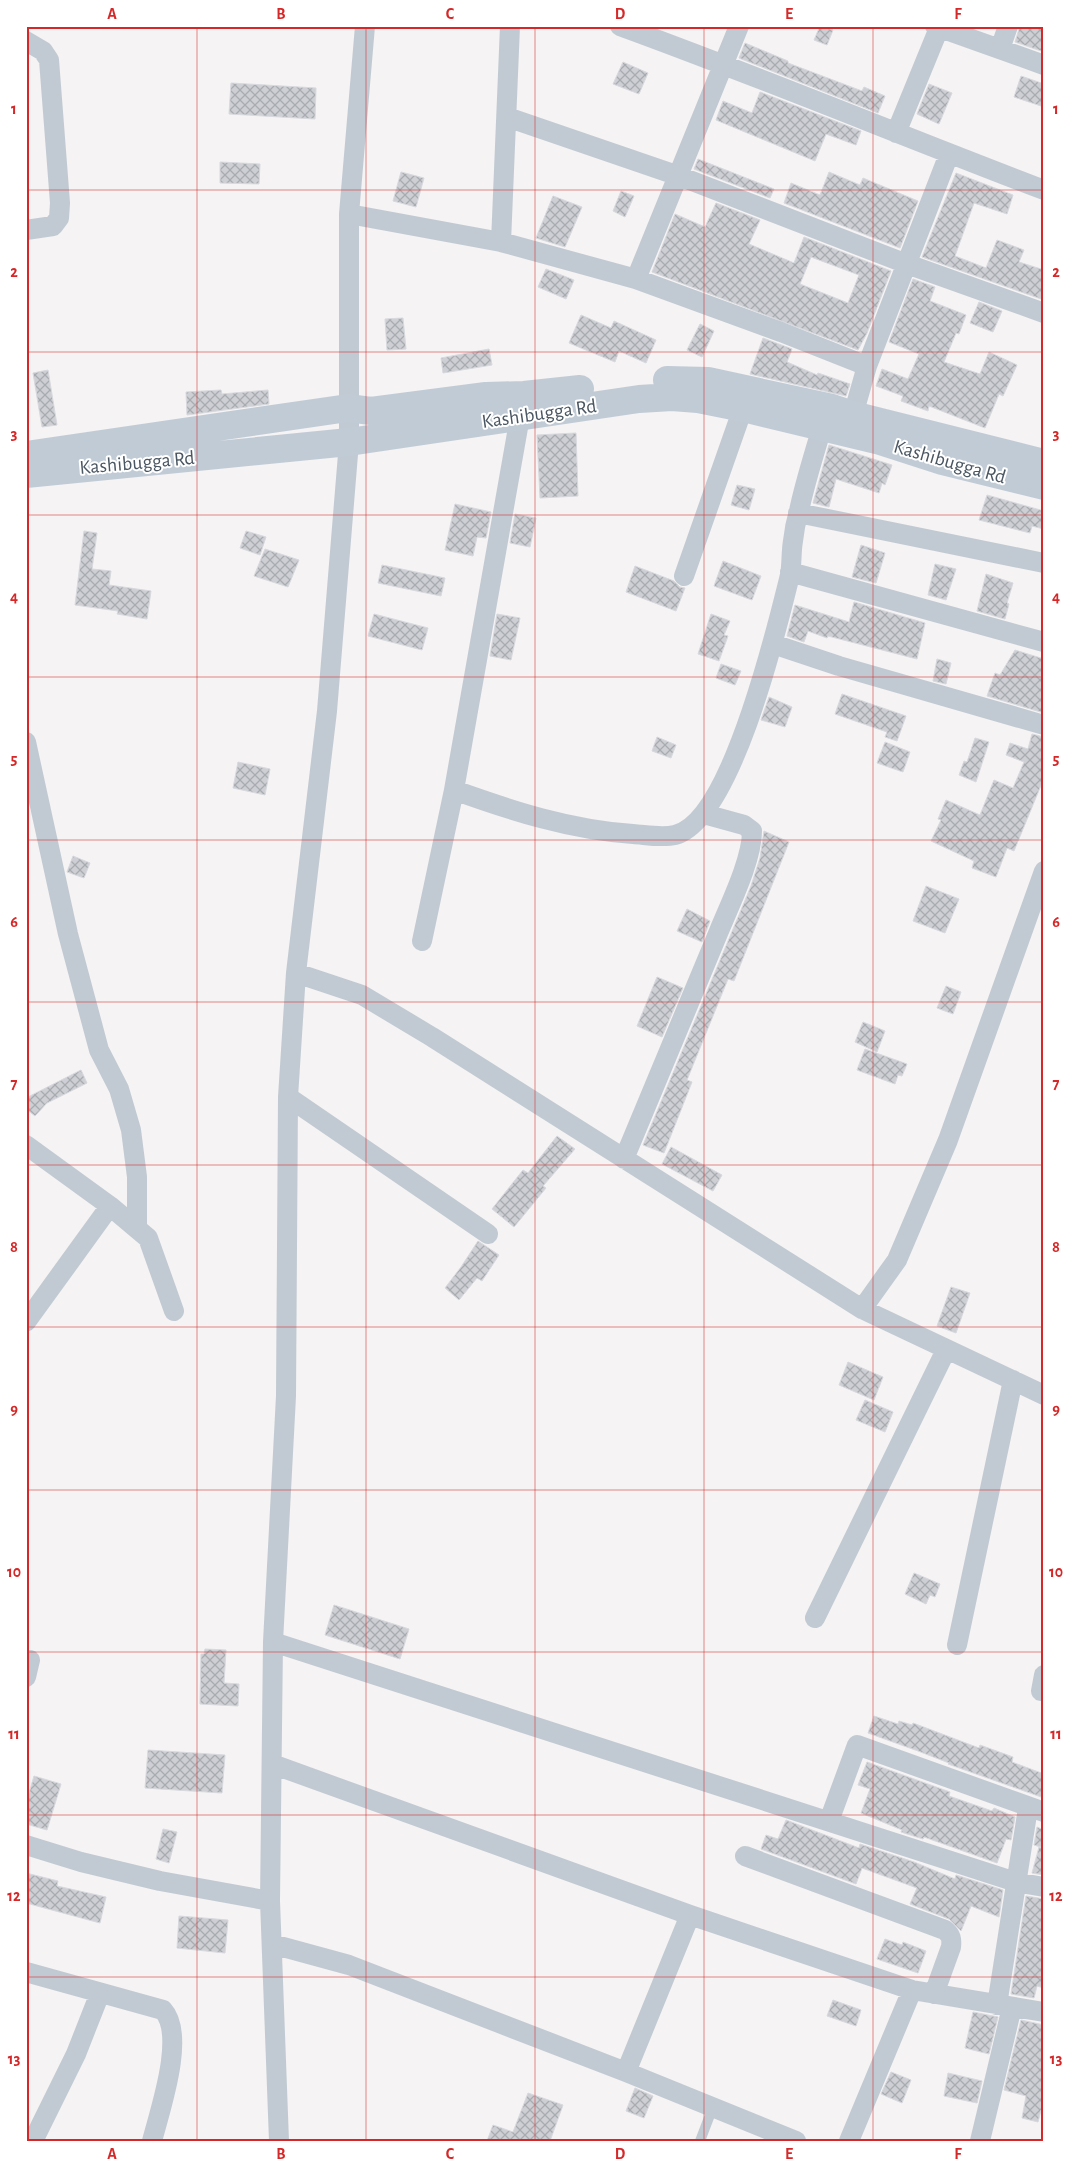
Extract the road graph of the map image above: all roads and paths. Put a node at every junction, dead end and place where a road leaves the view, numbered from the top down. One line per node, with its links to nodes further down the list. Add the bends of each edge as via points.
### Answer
1 (365, 26): 16 (street)
2 (510, 26): 11 (street)
3 (620, 26): 9 (street)
4 (739, 26): 9 (street)
5 (1008, 26): 8 (street)
6 (937, 27): 8 (street); 12 (street)
7 (26, 41): 17 (street, via 43,51 49,60 60,203 59,218 53,226)
8 (1000, 49): 10 (street)
9 (725, 64): 12 (street); 14 (street)
10 (1044, 65)
11 (507, 118): 14 (street); 18 (street)
12 (896, 133): 13 (street)
13 (949, 154): 15 (street); 19 (street)
14 (679, 176): 19 (street); 20 (street)
15 (1044, 190)
16 (349, 214): 18 (street); 24 (street)
17 (26, 230)
18 (501, 242): 20 (street)
19 (907, 264): 21 (street); 22 (street)
20 (636, 279): 22 (street)
21 (1044, 313)
22 (867, 366): 26 (street)
23 (522, 406): 24 (main road, Kashibugga Rd, via 486,396 372,411); 25 (main road, Kashibugga Rd, via 672,397); 26 (main road, Kashibugga Rd, via 650,381 708,381); 28 (main road, Kashibugga Rd); 42 (street)
24 (348, 408): 28 (street); 29 (main road, Kashibugga Rd)
25 (743, 408): 27 (main road, Kashibugga Rd); 36 (street)
26 (853, 415): 30 (main road, Kashibugga Rd)
27 (822, 427): 32 (main road, Kashibugga Rd); 33 (street)
28 (349, 442): 31 (main road, Kashibugga Rd); 46 (street, via 327,711)
29 (26, 455)
30 (1044, 463)
31 (26, 474)
32 (1044, 486)
33 (798, 513): 34 (street); 35 (street)
34 (1044, 564)
35 (790, 572): 37 (street); 38 (street)
36 (684, 576)
37 (1044, 642)
38 (773, 644): 39 (street); 43 (street, via 741,745)
39 (1044, 725)
40 (26, 742): 41 (street)
41 (30, 775): 51 (street, via 99,1050 119,1089 131,1130 137,1177)
42 (454, 790): 43 (street, via 548,820 624,834 676,835 690,828); 45 (street)
43 (704, 814): 49 (street, via 744,825 752,831 752,843)
44 (1044, 871): 53 (street, via 948,1140 897,1260)
45 (422, 941)
46 (296, 973): 47 (street); 49 (street, via 362,995)
47 (288, 1097): 52 (street); 60 (street, via 286,1396)
48 (28, 1150): 50 (street)
49 (624, 1159): 53 (street)
50 (110, 1206): 51 (street); 55 (street)
51 (137, 1227): 54 (street, via 148,1238)
52 (488, 1234)
53 (862, 1309): 56 (street)
54 (174, 1311)
55 (26, 1322)
56 (946, 1350): 57 (street); 59 (street)
57 (1013, 1380): 58 (street); 61 (street)
58 (1044, 1395)
59 (814, 1618)
60 (273, 1642): 62 (street); 64 (street)
61 (958, 1645)
62 (272, 1764): 69 (street); 70 (street)
63 (1036, 1810): 64 (street, via 857,1745); 67 (street)
64 (829, 1821): 67 (street)
65 (26, 1845): 69 (street, via 160,1881)
66 (745, 1856): 75 (street, via 950,1934 951,1947)
67 (1016, 1882): 68 (street); 76 (street)
68 (1044, 1887)
69 (270, 1901): 71 (street)
70 (690, 1915): 73 (street); 78 (street)
71 (272, 1944): 78 (street, via 348,1965); 82 (street)
72 (26, 1972): 74 (street)
73 (912, 1990): 75 (street); 85 (street)
74 (100, 1992): 80 (street, via 76,2054); 81 (street, via 163,2010 169,2017 172,2027 171,2066)
75 (934, 1994): 76 (street)
76 (1004, 2006): 77 (street); 86 (street)
77 (1044, 2012)
78 (626, 2072): 79 (street)
79 (713, 2107): 83 (lane); 84 (street)
80 (33, 2141)
81 (152, 2141)
82 (279, 2141)
83 (700, 2141)
84 (796, 2141)
85 (849, 2141)
86 (980, 2141)

